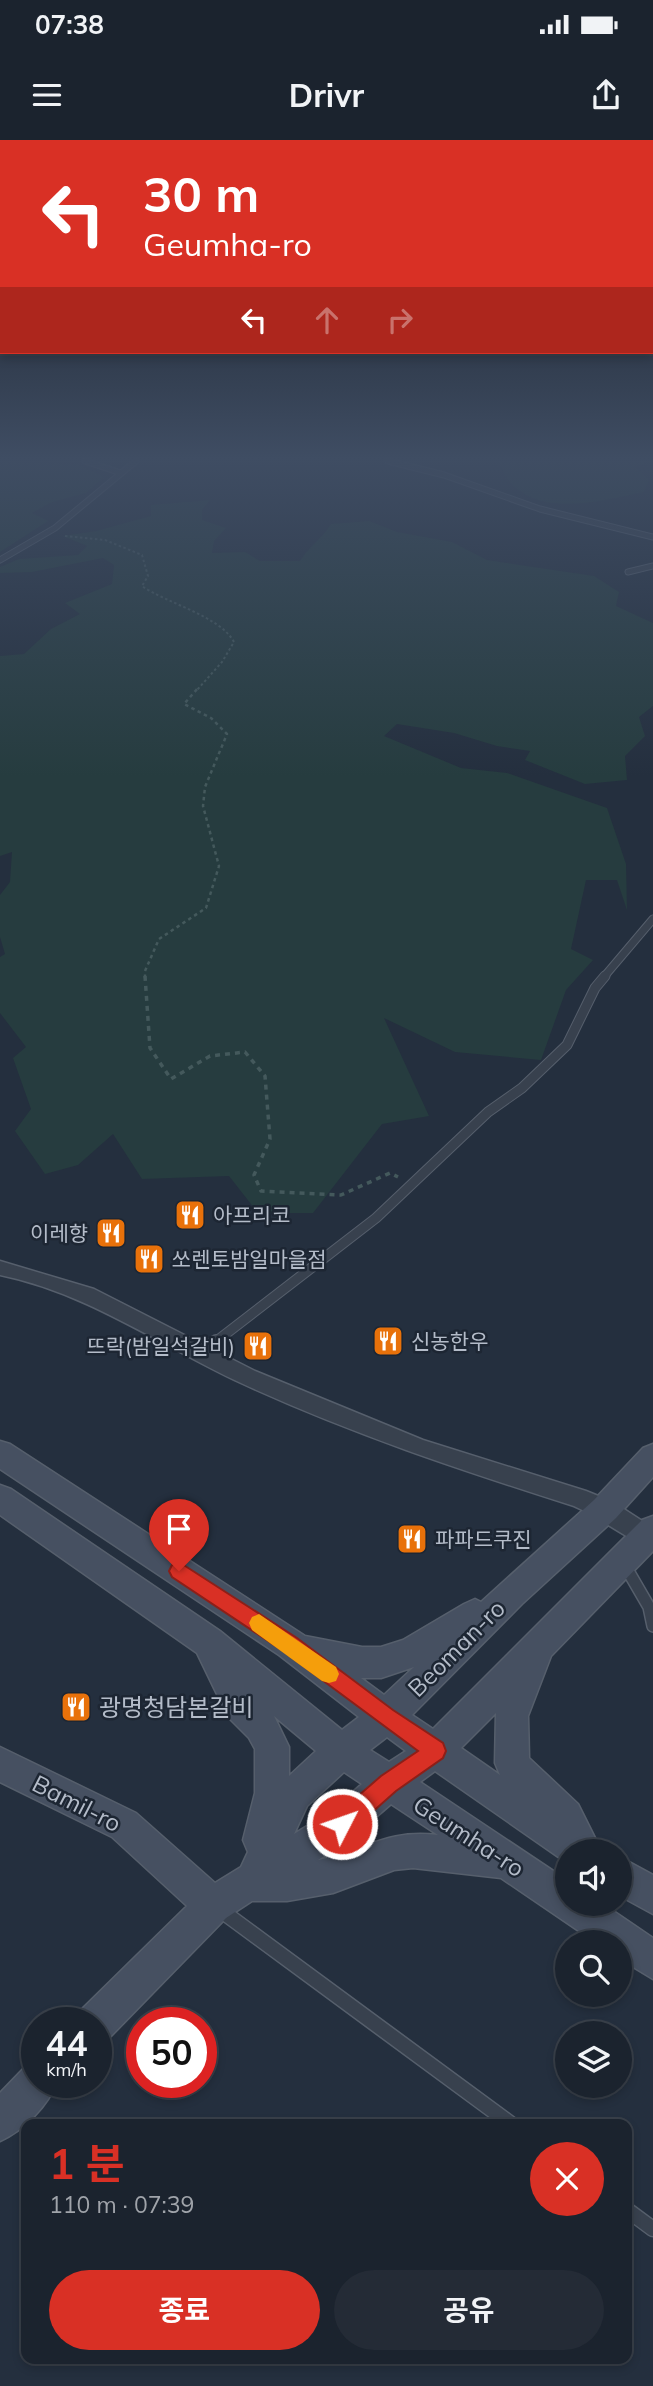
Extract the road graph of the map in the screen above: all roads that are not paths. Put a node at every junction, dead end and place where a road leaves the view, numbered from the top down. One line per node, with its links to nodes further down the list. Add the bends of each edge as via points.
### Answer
1 (653, 566): 2 (lane)
2 (628, 572)
3 (653, 919): 5 (lane, via 595,988 567,1045 376,1218)
4 (0, 1269): 5 (street, via 87,1294)
5 (202, 1352): 9 (street, via 248,1377 419,1448)
6 (0, 1453): 15 (main road)
7 (653, 1457): 9 (main road, Beoman-ro)
8 (0, 1498): 14 (main road, Geumha-ro)
9 (605, 1510): 10 (street); 12 (main road, Beoman-ro)
10 (650, 1533): 11 (main road)
11 (622, 1562): 13 (lane, via 649,1607); 16 (main road)
12 (511, 1594): 15 (main road, via 426,1646 386,1662 368,1665); 17 (main road, Beoman-ro)
13 (653, 1626)
14 (209, 1642): 18 (main road, Geumha-ro); 25 (main road, via 240,1706 261,1726 272,1747 272,1793)
15 (290, 1644): 17 (main road)
16 (538, 1647): 19 (main road); 23 (main road, via 511,1716 512,1763 523,1779 566,1816)
17 (386, 1717): 18 (main road, Beoman-ro); 19 (main road)
18 (342, 1751): 21 (main road, Geumha-ro); 25 (main road, Beoman-ro, via 295,1794)
19 (436, 1751): 21 (main road); 22 (main road)
20 (0, 1764): 29 (main road, Bamil-ro, via 124,1825)
21 (388, 1784): 24 (main road, Geumha-ro); 25 (main road, via 342,1824)
22 (565, 1839)
23 (578, 1839)
24 (513, 1864): 25 (main road, via 413,1850 394,1852 334,1875 288,1883); 27 (main road, Geumha-ro)
25 (252, 1882): 29 (main road)
26 (632, 1883): 28 (main road)
27 (555, 1893)
28 (653, 1896)
29 (212, 1905): 32 (main road); 34 (lane)
30 (589, 1916): 31 (main road)
31 (653, 1960)
32 (112, 2007)
33 (22, 2098): 35 (main road)
34 (504, 2119)
35 (0, 2121)
36 (632, 2213): 37 (lane)
37 (653, 2229)

